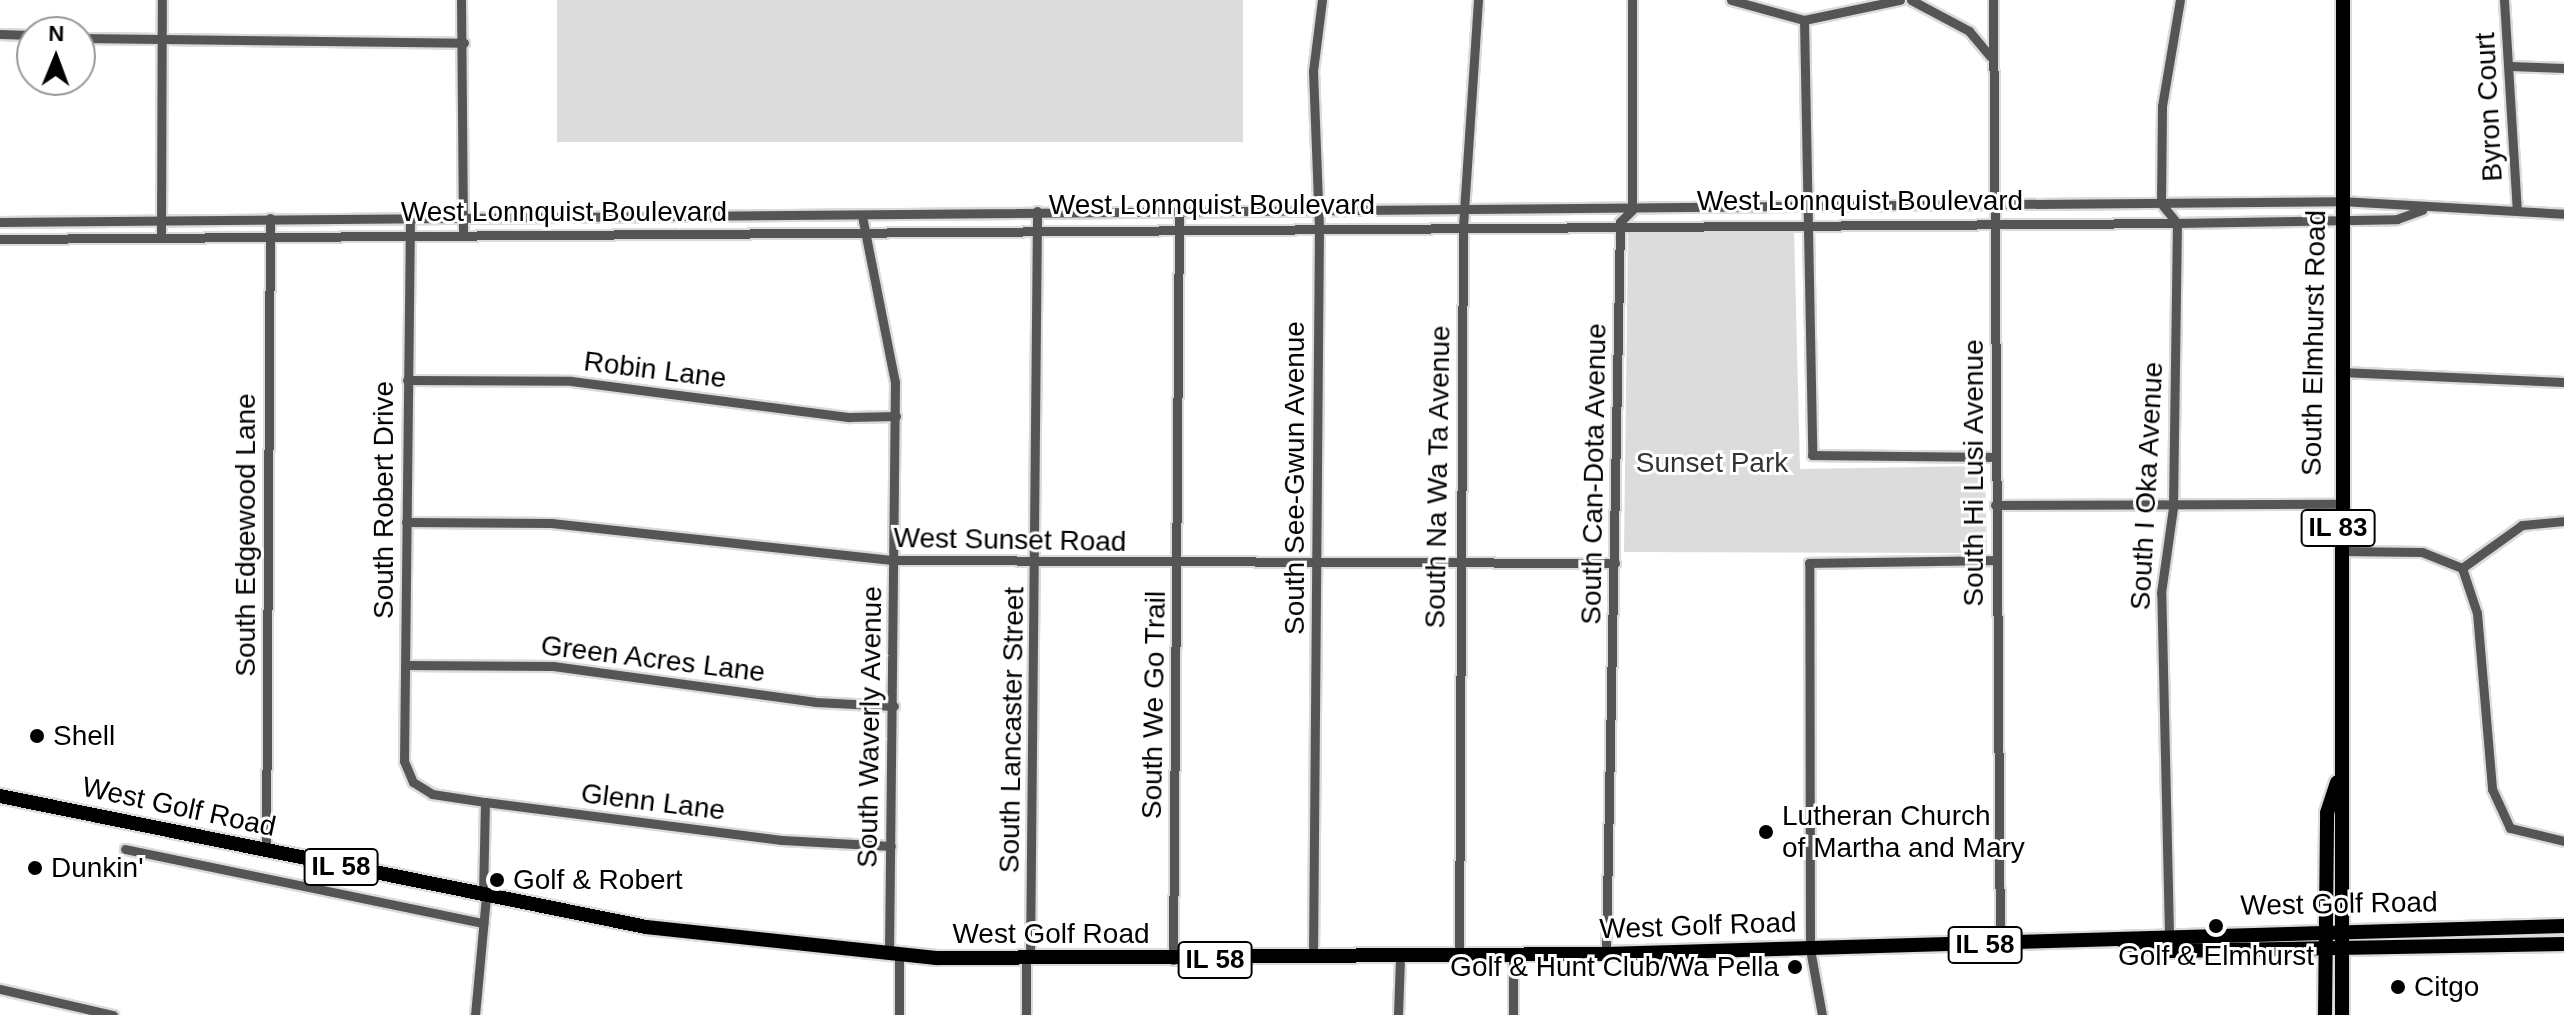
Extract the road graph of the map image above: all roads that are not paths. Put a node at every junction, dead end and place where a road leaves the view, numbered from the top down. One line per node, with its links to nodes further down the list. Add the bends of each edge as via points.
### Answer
1 (162, 0): 15 (street)
2 (461, 0): 16 (street)
3 (1322, 0): 26 (street, South See-Gwun Avenue, via 1313,71)
4 (1478, 0): 24 (street, South Na Wa Ta Avenue)
5 (1632, 0): 27 (street)
6 (1731, 0): 13 (street)
7 (1900, 0): 13 (street)
8 (1911, 0): 17 (street, via 1969,31)
9 (1993, 0): 17 (street, South Hi Lusi Avenue)
10 (2180, 0): 22 (street, via 2162,106)
11 (2343, 0): 20 (main road, South Elmhurst Road / IL 83)
12 (2504, 0): 18 (street, Byron Court)
13 (1804, 20): 23 (street)
14 (96, 39): 15 (street)
15 (161, 43): 16 (street); 36 (street)
16 (464, 43): 34 (street)
17 (1990, 56): 21 (street, South Hi Lusi Avenue)
18 (2510, 66): 19 (street); 30 (street, Byron Court)
19 (2564, 68)
20 (2341, 201): 22 (street, West Lonnquist Boulevard); 28 (street, West Lonnquist Boulevard); 37 (main road, South Elmhurst Road / IL 83)
21 (1995, 202): 22 (street, West Lonnquist Boulevard); 23 (street, West Lonnquist Boulevard); 42 (street, South Hi Lusi Avenue)
22 (2161, 203): 41 (street)
23 (1804, 205): 27 (street, West Lonnquist Boulevard); 40 (street)
24 (1467, 208): 26 (street, West Lonnquist Boulevard); 27 (street, West Lonnquist Boulevard); 43 (street, South Na Wa Ta Avenue)
25 (1179, 209): 26 (street, West Lonnquist Boulevard); 29 (street, West Lonnquist Boulevard); 44 (street, South We Go Trail)
26 (1313, 209): 45 (street, South See-Gwun Avenue)
27 (1632, 210): 39 (street)
28 (2422, 210): 30 (street, West Lonnquist Boulevard); 37 (street, West Lonnquist Boulevard)
29 (1037, 211): 32 (street, West Lonnquist Boulevard); 46 (street, South Lancaster Street)
30 (2517, 211): 31 (street, West Lonnquist Boulevard)
31 (2564, 214)
32 (862, 216): 34 (street, West Lonnquist Boulevard); 49 (street, South Waverly Avenue)
33 (410, 217): 34 (street, West Lonnquist Boulevard); 35 (street, West Lonnquist Boulevard); 48 (street, South Robert Drive)
34 (463, 217): 47 (street)
35 (270, 218): 36 (street, West Lonnquist Boulevard); 51 (street, South Edgewood Lane)
36 (161, 219): 38 (street, West Lonnquist Boulevard); 50 (street)
37 (2341, 221): 41 (street, West Lonnquist Boulevard); 53 (main road, South Elmhurst Road / IL 83)
38 (0, 222)
39 (1620, 222): 40 (street, West Lonnquist Boulevard); 43 (street, West Lonnquist Boulevard); 66 (street, South Can-Dota Avenue)
40 (1805, 223): 42 (street, West Lonnquist Boulevard); 57 (street, via 1812,455)
41 (2177, 223): 42 (street, West Lonnquist Boulevard); 60 (street, South I Oka Avenue)
42 (1995, 224): 57 (street, South Hi Lusi Avenue)
43 (1463, 226): 45 (street, West Lonnquist Boulevard); 68 (street, South Na Wa Ta Avenue)
44 (1179, 227): 45 (street, West Lonnquist Boulevard); 46 (street, West Lonnquist Boulevard); 69 (street, South We Go Trail)
45 (1319, 227): 70 (street, South See-Gwun Avenue)
46 (1038, 228): 49 (street, West Lonnquist Boulevard); 67 (street, South Lancaster Street)
47 (463, 233): 48 (street, West Lonnquist Boulevard); 49 (street, West Lonnquist Boulevard)
48 (410, 234): 51 (street, West Lonnquist Boulevard); 54 (street, South Robert Drive)
49 (863, 234): 56 (street, South Waverly Avenue, via 893,358)
50 (161, 236): 51 (street, West Lonnquist Boulevard); 52 (street, West Lonnquist Boulevard)
51 (270, 236): 81 (street, South Edgewood Lane)
52 (0, 239)
53 (2339, 372): 55 (street); 58 (main road, South Elmhurst Road / IL 83)
54 (407, 380): 56 (street, Robin Lane, via 571,381 850,417); 62 (street, South Robert Drive)
55 (2564, 382)
56 (896, 416): 64 (street, South Waverly Avenue)
57 (1995, 457): 59 (street, South Hi Lusi Avenue)
58 (2338, 504): 60 (street); 63 (main road, South Elmhurst Road / IL 83)
59 (1995, 505): 60 (street); 65 (street, South Hi Lusi Avenue)
60 (2173, 508): 87 (street, South I Oka Avenue, via 2161,593)
61 (2564, 521): 71 (street, via 2522,525)
62 (406, 522): 64 (street, West Sunset Road, via 551,523); 72 (street, South Robert Drive)
63 (2338, 551): 71 (street, via 2422,552); 75 (main road, South Elmhurst Road / IL 83)
64 (894, 560): 67 (street, West Sunset Road); 73 (street, South Waverly Avenue)
65 (1996, 560): 90 (street, South Hi Lusi Avenue); 93 (street, via 1809,563)
66 (1615, 563): 68 (street, West Sunset Road); 94 (street, South Can-Dota Avenue)
67 (1036, 564): 69 (street, West Sunset Road); 101 (street, South Lancaster Street)
68 (1458, 564): 70 (street, West Sunset Road); 96 (street, South Na Wa Ta Avenue)
69 (1177, 565): 70 (street, West Sunset Road); 100 (street, South We Go Trail)
70 (1316, 565): 99 (street, South See-Gwun Avenue)
71 (2462, 568): 78 (street, via 2477,613 2492,789 2510,828)
72 (405, 665): 73 (street, Green Acres Lane, via 553,666 815,702); 74 (street, South Robert Drive, via 404,761)
73 (894, 706): 79 (street, South Waverly Avenue)
74 (413, 782): 77 (street, Glenn Lane, via 432,794)
75 (2337, 783): 85 (main road, South Elmhurst Road / IL 83, via 2345,814); 86 (main road, South Elmhurst Road / IL 83, via 2327,813)
76 (0, 796): 81 (main road, West Golf Road / IL 58)
77 (485, 802): 79 (street, Glenn Lane, via 782,840); 82 (street)
78 (2564, 841)
79 (891, 846): 95 (street, South Waverly Avenue)
80 (125, 849): 83 (street, West Golf Road)
81 (266, 851): 82 (main road, West Golf Road / IL 58)
82 (485, 896): 83 (street); 95 (main road, West Golf Road / IL 58, via 646,927)
83 (483, 923): 104 (street)
84 (2564, 926): 85 (main road, West Golf Road / IL 58)
85 (2344, 930): 86 (main road, West Golf Road / IL 58); 92 (main road, South Elmhurst Road / IL 83)
86 (2326, 931): 87 (main road, West Golf Road / IL 58); 91 (main road, South Elmhurst Road / IL 83)
87 (2169, 933): 88 (main road, West Golf Road / IL 58)
88 (2116, 943): 90 (main road, West Golf Road / IL 58); 91 (main road, West Golf Road / IL 58, via 2169,951)
89 (2564, 944): 92 (main road, West Golf Road / IL 58)
90 (2000, 945): 93 (main road, West Golf Road / IL 58)
91 (2326, 948): 92 (main road, West Golf Road / IL 58); 110 (main road, South Elmhurst Road / IL 83)
92 (2343, 948): 111 (main road, South Elmhurst Road / IL 83)
93 (1810, 949): 94 (main road, West Golf Road / IL 58); 109 (street)
94 (1606, 954): 97 (main road, West Golf Road / IL 58)
95 (894, 955): 101 (main road, West Golf Road / IL 58); 105 (street, South Waverly Avenue)
96 (1459, 956): 97 (main road, West Golf Road / IL 58); 98 (main road, West Golf Road / IL 58)
97 (1513, 956): 108 (street)
98 (1400, 957): 99 (main road, West Golf Road / IL 58); 107 (street)
99 (1313, 958): 100 (main road, West Golf Road / IL 58)
100 (1173, 960): 101 (main road, West Golf Road / IL 58)
101 (1028, 962): 106 (street, South Lancaster Street)
102 (0, 989): 103 (street)
103 (113, 1015)
104 (475, 1015)
105 (899, 1015)
106 (1026, 1015)
107 (1398, 1015)
108 (1513, 1015)
109 (1822, 1015)
110 (2325, 1015)
111 (2342, 1015)

